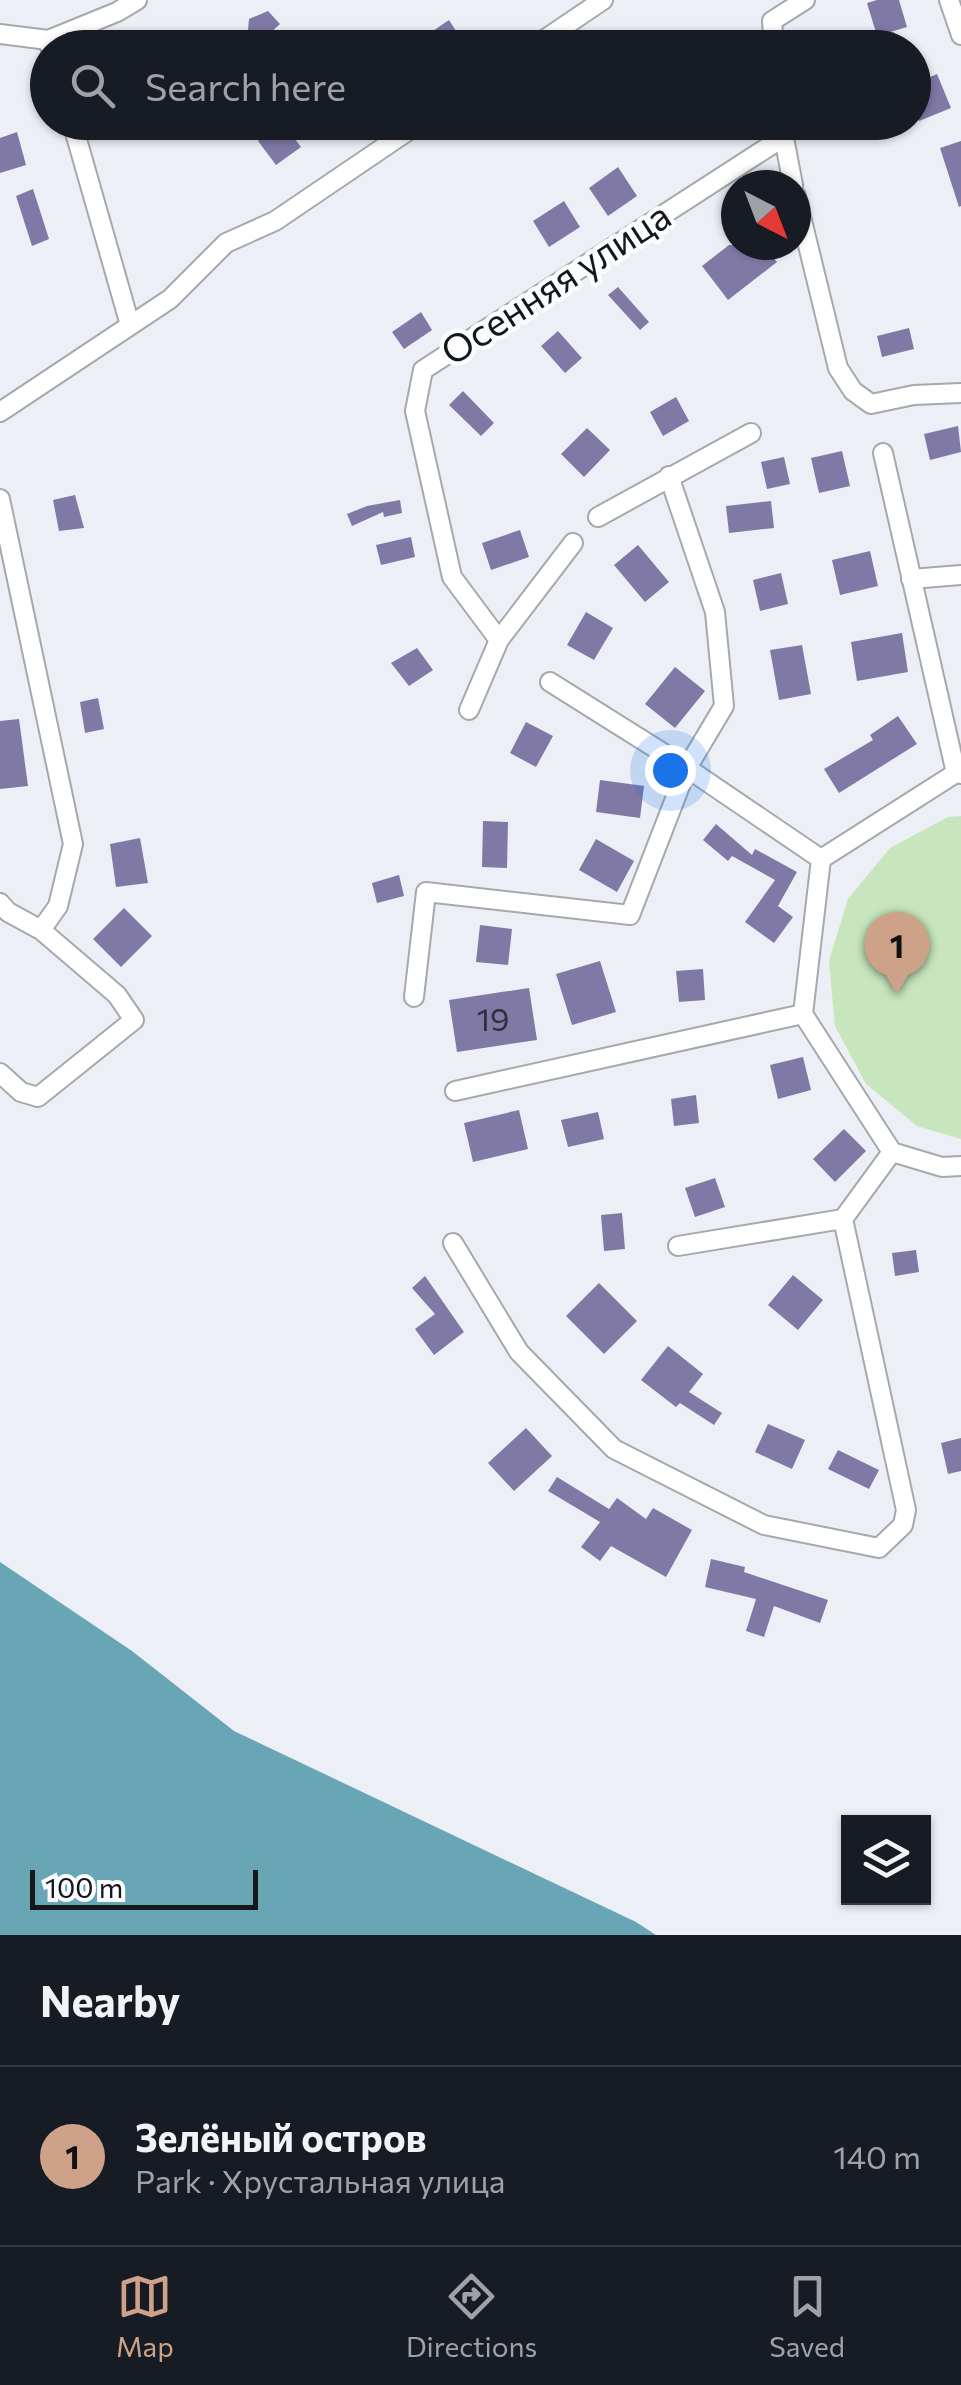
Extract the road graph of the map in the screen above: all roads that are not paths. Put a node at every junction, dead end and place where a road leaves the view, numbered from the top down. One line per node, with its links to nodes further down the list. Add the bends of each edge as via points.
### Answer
1 (137, 0): 5 (street)
2 (603, 0): 6 (street)
3 (805, 0): 7 (street, via 772,22)
4 (950, 0): 9 (street)
5 (79, 30)
6 (559, 30)
7 (773, 30)
8 (0, 34): 10 (street)
9 (961, 35)
10 (30, 40)
11 (77, 140): 17 (street)
12 (394, 140): 17 (street, via 275,220 226,243 170,299)
13 (766, 140): 28 (street, Осенняя улица, via 423,370 415,411 452,577)
14 (783, 140): 15 (street)
15 (790, 170)
16 (811, 257): 18 (street, via 838,368 852,391 870,404)
17 (130, 325): 19 (street)
18 (961, 393)
19 (0, 412)
20 (751, 433): 22 (street)
21 (883, 453): 27 (street)
22 (669, 476): 24 (street); 31 (street, via 715,612 724,706)
23 (0, 499): 35 (street, via 73,844 58,906)
24 (598, 517)
25 (573, 543): 28 (street)
26 (961, 575): 27 (street)
27 (911, 578): 32 (street)
28 (499, 640): 30 (street)
29 (550, 682): 31 (street)
30 (469, 710)
31 (687, 768): 33 (street); 36 (street, via 630,915 426,892)
32 (959, 774): 33 (street)
33 (821, 859): 37 (street)
34 (4, 907): 35 (street)
35 (41, 930): 38 (street, via 117,995 134,1020 38,1097)
36 (414, 996)
37 (803, 1014): 39 (street); 40 (street)
38 (0, 1074)
39 (455, 1091)
40 (892, 1152): 41 (street); 42 (street)
41 (961, 1166)
42 (843, 1219): 43 (street, via 906,1510 903,1524 879,1548 764,1525 614,1448 519,1352); 44 (street)
43 (453, 1243)
44 (678, 1246)

